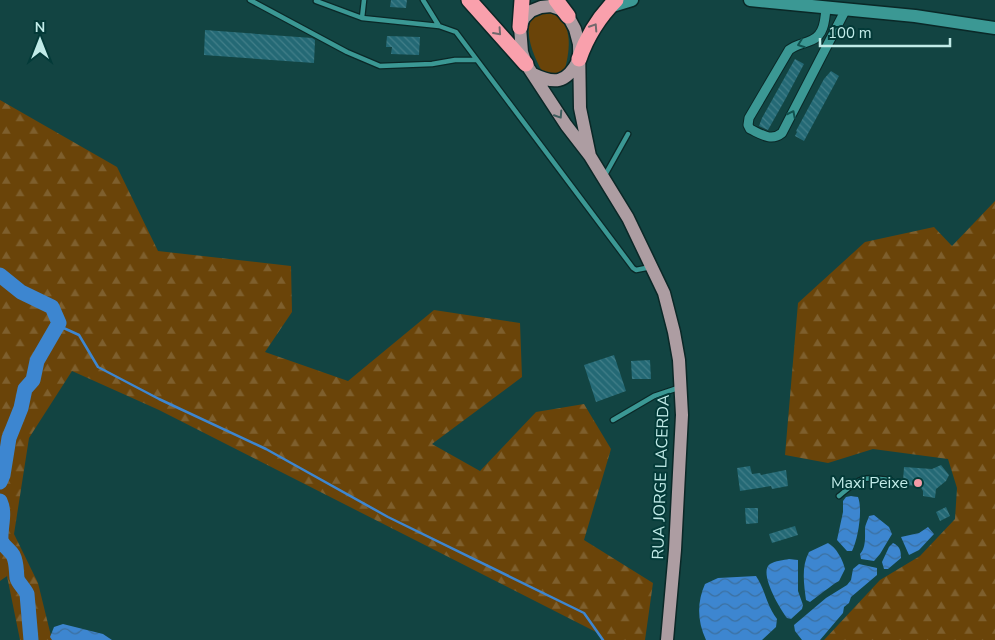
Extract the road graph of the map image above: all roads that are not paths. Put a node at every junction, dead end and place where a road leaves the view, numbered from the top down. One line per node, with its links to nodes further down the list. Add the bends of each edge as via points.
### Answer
1 (250, 0): 21 (lane, via 380,66)
2 (364, 0): 14 (lane)
3 (423, 0): 16 (lane)
4 (469, 0): 22 (highway, one-way to 22)
5 (522, 0): 18 (highway)
6 (556, 0): 13 (highway)
7 (632, 0): 10 (main road)
8 (750, 0): 11 (main road)
9 (316, 1): 14 (lane)
10 (613, 3): 20 (highway, one-way to 10, via 588,36)
11 (826, 8): 12 (main road); 15 (street)
12 (846, 9): 17 (street); 19 (main road)
13 (568, 16): 18 (main road, via 555,8 541,7 531,11); 20 (main road, via 577,36)
14 (362, 18): 16 (lane)
15 (824, 24): 17 (street); 17 (street, one-way to 17, via 813,40 789,50 749,118 750,129 771,138 782,133)
16 (439, 26): 21 (lane, via 457,34)
17 (838, 26)
18 (520, 27): 22 (main road, via 522,52)
19 (995, 28)
20 (579, 59): 22 (main road, via 565,78 554,81 545,80); 24 (main road, RUA JORGE LACERDA, via 580,108)
21 (477, 60): 26 (lane, via 633,268)
22 (529, 69): 24 (main road, RUA JORGE LACERDA, one-way to 24)
23 (628, 134): 25 (lane)
24 (590, 156): 25 (main road, RUA JORGE LACERDA)
25 (603, 178): 26 (main road, RUA JORGE LACERDA, via 628,218)
26 (652, 267): 27 (main road, RUA JORGE LACERDA, via 666,301)
27 (681, 386): 28 (lane, via 654,396); 31 (main road, RUA JORGE LACERDA, via 675,550)
28 (613, 420)
29 (890, 480): 30 (lane, via 864,478)
30 (839, 496)
31 (667, 640)

